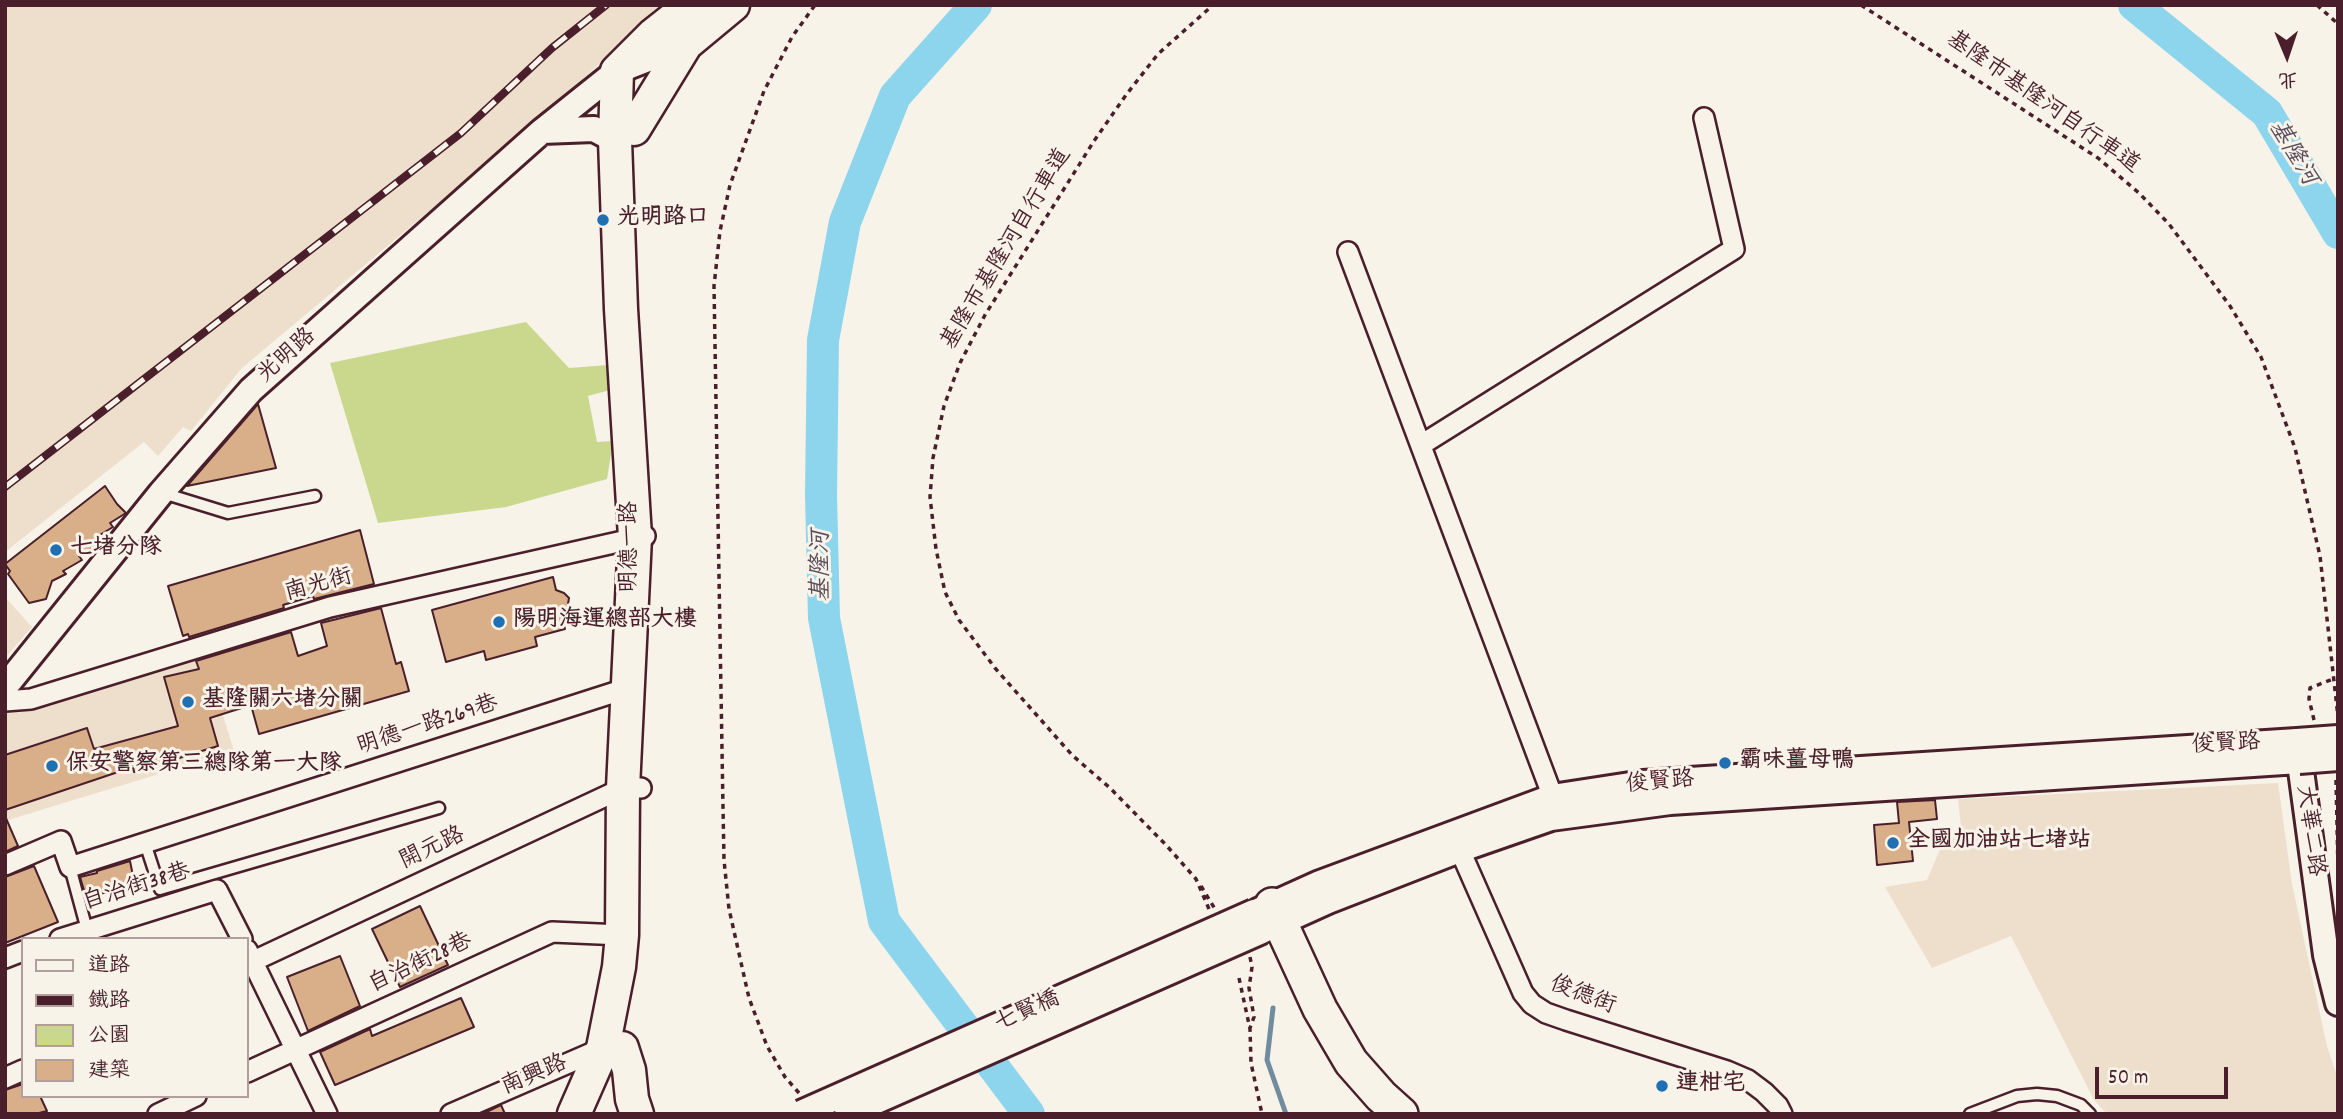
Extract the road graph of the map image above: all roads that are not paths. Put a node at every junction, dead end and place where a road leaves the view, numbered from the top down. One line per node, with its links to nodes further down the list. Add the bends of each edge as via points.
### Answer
1 (691, 5): 4 (main road)
2 (733, 5): 3 (main road)
3 (686, 44): 4 (street, 光明路); 7 (main road)
4 (617, 71): 6 (street, 光明路); 7 (main road, 明德一路, via 629,100)
5 (1704, 118): 9 (street, via 1734,249)
6 (542, 131): 7 (street, via 594,129); 10 (street, 光明路, via 251,390)
7 (625, 135): 12 (main road, 明德一路, via 635,245)
8 (1348, 252): 9 (street)
9 (1421, 445): 19 (street)
10 (161, 493): 11 (lane, via 228,513); 13 (street, 光明路)
11 (315, 496)
12 (642, 536): 14 (main road, 明德一路); 15 (street, 南光街, via 330,607 31,699); 18 (main road, 明德一路)
13 (5, 687)
14 (628, 688): 18 (main road, 明德一路); 22 (street, 明德一路269巷)
15 (5, 701)
16 (2312, 742): 17 (street, 俊賢路, bridge); 19 (street, 俊賢路, via 2133,762 1643,783); 31 (street, 大華二路, via 2326,955)
17 (2337, 769)
18 (632, 788): 27 (main road, 明德一路); 30 (street, 開元路); 32 (main road, 明德一路, via 639,941)
19 (1556, 807): 21 (street, 俊賢路)
20 (439, 808): 22 (lane, via 160,889)
21 (1456, 842): 25 (street, 俊賢路, via 1320,883); 47 (street, 俊德街, via 1532,1004 1546,1013 1748,1080)
22 (145, 843): 24 (street, 明德一路269巷)
23 (5, 865): 24 (street, via 61,841)
24 (70, 867): 26 (lane)
25 (1255, 924): 38 (street, 七賢橋, bridge); 45 (street, 七賢橋, bridge); 46 (highway, via 1320,1009 1351,1062)
26 (87, 930): 28 (street, 自治街38巷); 29 (street, 自治街38巷, via 217,890)
27 (622, 935): 32 (main road, 明德一路); 33 (street, 自治街28巷, via 552,932)
28 (66, 937)
29 (241, 937)
30 (249, 958): 33 (street)
31 (2338, 1003)
32 (612, 1048): 41 (street, 南興路); 42 (main road, 明德一路); 43 (main road, 明德一路); 44 (main road, via 629,1070)
33 (297, 1049): 35 (street, 自治街28巷); 40 (street)
34 (21, 1071): 36 (street)
35 (248, 1072)
36 (5, 1078)
37 (192, 1098): 39 (street)
38 (800, 1107)
39 (158, 1114)
40 (327, 1114)
41 (451, 1114)
42 (574, 1114)
43 (598, 1114)
44 (637, 1114)
45 (847, 1114)
46 (1401, 1114)
47 (1782, 1114)
48 (1969, 1114): 49 (lane, via 2017,1096 2037,1094 2081,1105)
49 (2090, 1114)

